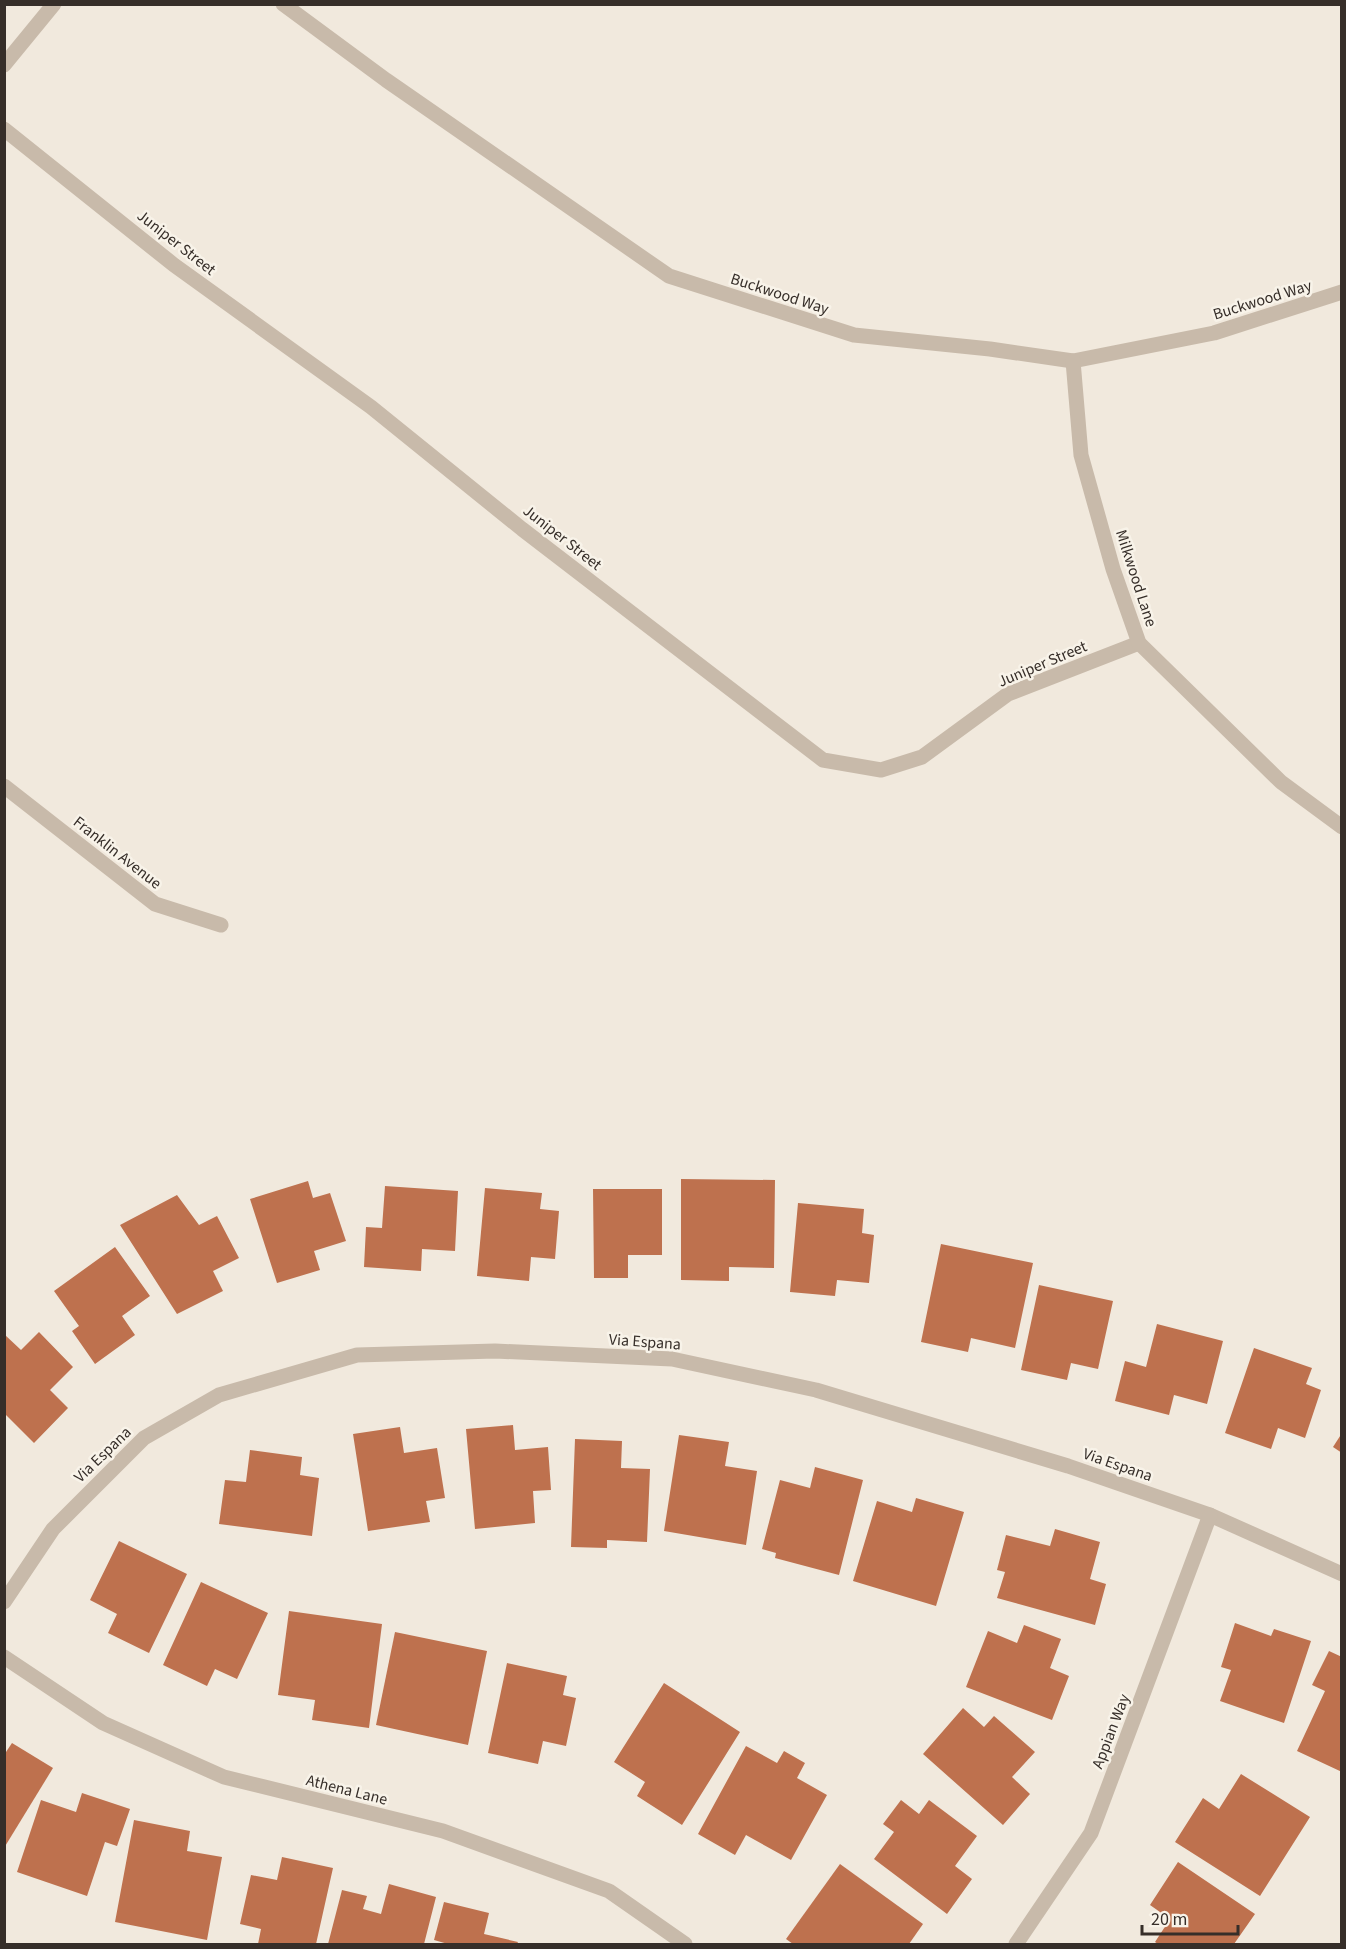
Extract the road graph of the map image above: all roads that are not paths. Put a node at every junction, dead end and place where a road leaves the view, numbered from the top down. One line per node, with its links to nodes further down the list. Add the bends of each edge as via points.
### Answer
1 (54, 4): 3 (street)
2 (283, 4): 6 (street, Buckwood Way, via 669,276 854,335)
3 (4, 65)
4 (4, 129): 7 (street, Juniper Street, via 174,265 371,407 522,529 823,760 881,771 922,757 1008,694)
5 (1341, 292): 6 (street, Buckwood Way, via 1214,333)
6 (1073, 362): 7 (street, Milkwood Lane, via 1081,455)
7 (1139, 644): 9 (street, Milkwood Lane, via 1281,782)
8 (4, 786): 10 (street, Franklin Avenue, via 155,904)
9 (1341, 827)
10 (221, 925)
11 (1210, 1515): 12 (street, Via Espana); 13 (street, Via Espana, via 1068,1466 816,1390 672,1359 495,1351 357,1355 219,1395 144,1438 53,1528); 16 (street, Appian Way, via 1091,1833)
12 (1341, 1574)
13 (4, 1602)
14 (4, 1657): 15 (street, Athena Lane, via 103,1723 224,1777 443,1831 609,1891)
15 (686, 1944)
16 (1016, 1944)

